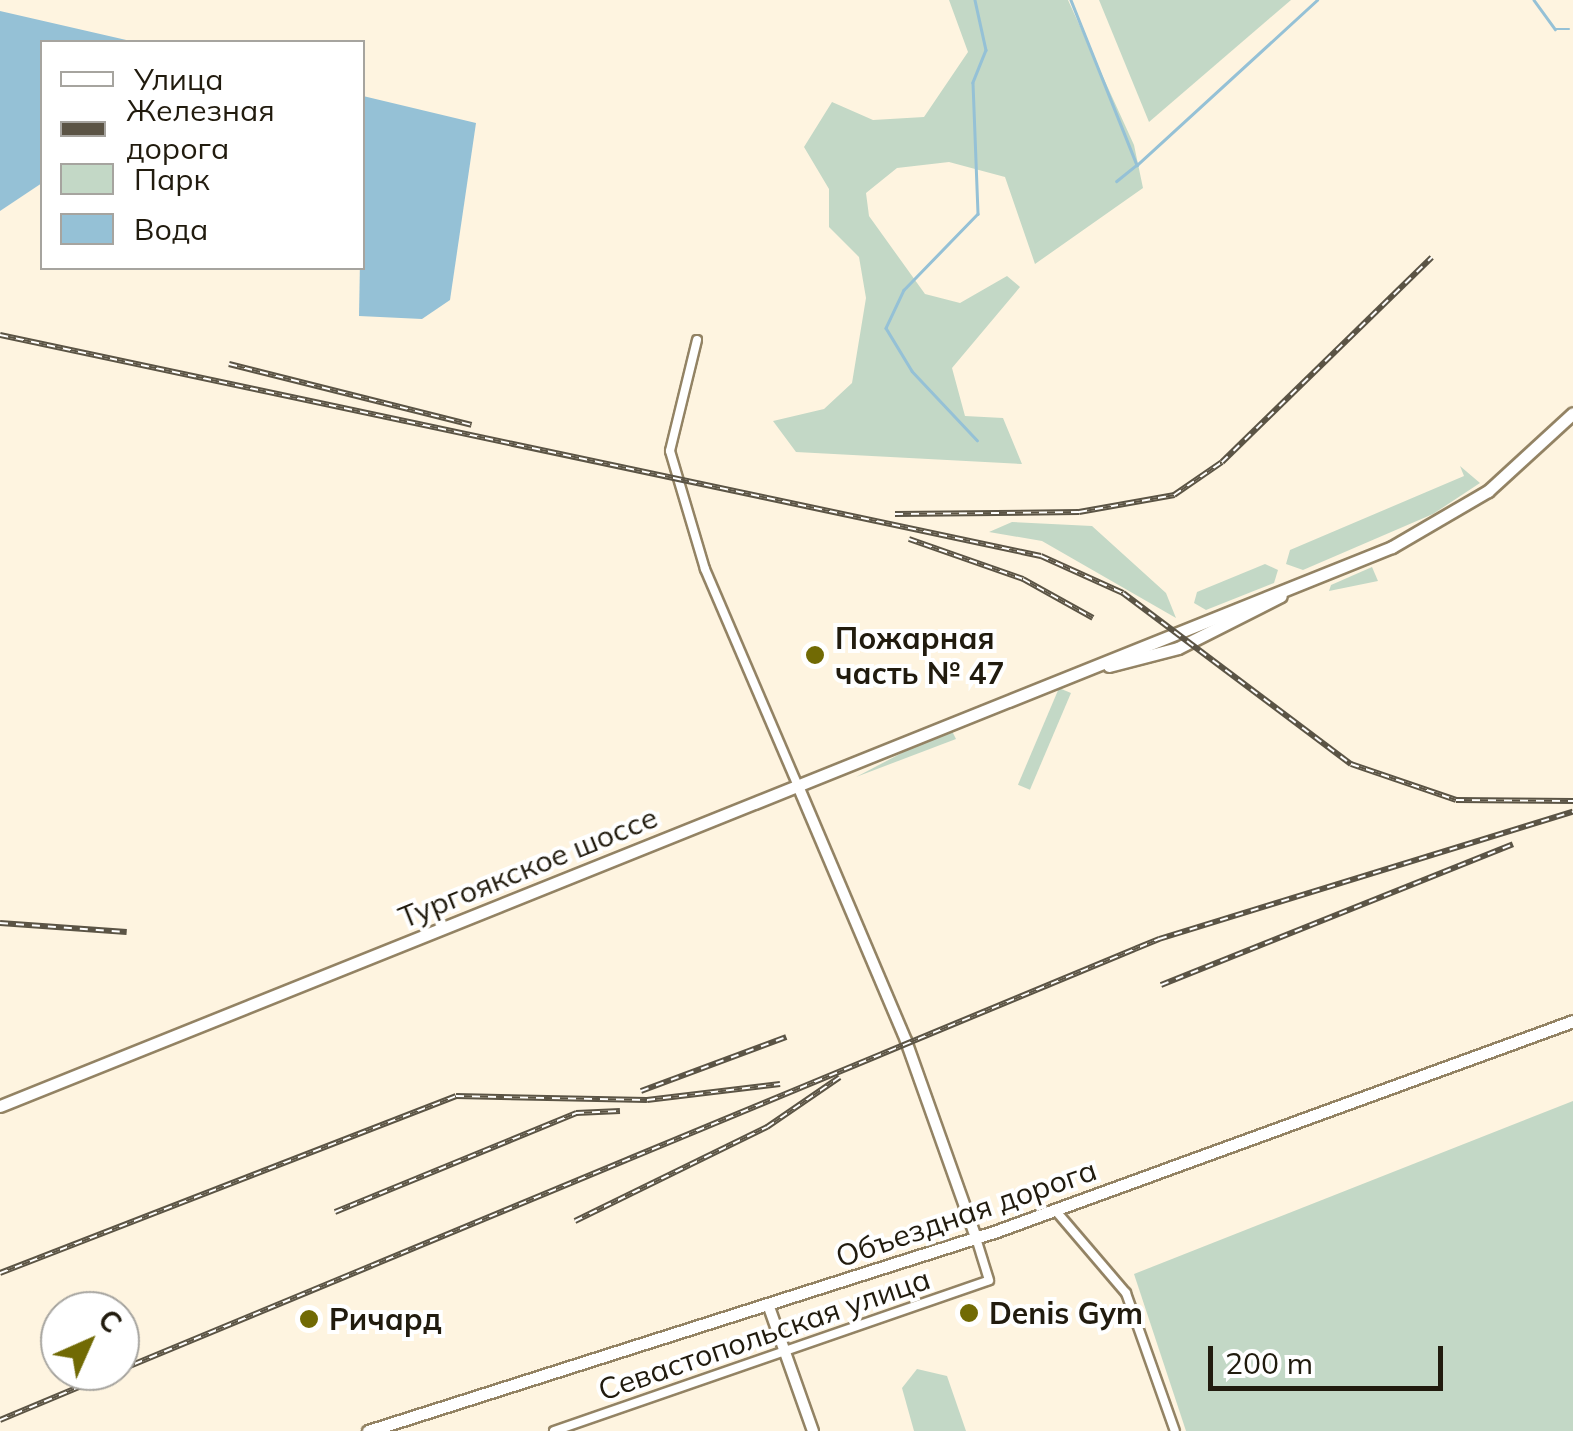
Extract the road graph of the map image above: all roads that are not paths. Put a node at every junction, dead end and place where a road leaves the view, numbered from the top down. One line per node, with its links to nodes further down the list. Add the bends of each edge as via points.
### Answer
1 (697, 340): 3 (street, via 670,451 705,569)
2 (1573, 413): 3 (main road, Тургоякское шоссе, via 1460,511 1178,648 1074,675)
3 (798, 786): 5 (main road, Тургоякское шоссе); 7 (street, via 906,1041)
4 (1573, 1021): 6 (main road, Объездная дорога)
5 (0, 1106)
6 (1055, 1210): 7 (main road, Объездная дорога); 13 (street, via 1126,1293)
7 (976, 1238): 8 (main road, Объездная дорога); 9 (street, Севастопольская улица, via 989,1280)
8 (769, 1307): 9 (street); 10 (main road, Объездная дорога)
9 (786, 1350): 11 (street, Севастопольская улица); 12 (street)
10 (368, 1431)
11 (554, 1431)
12 (814, 1431)
13 (1176, 1431)

